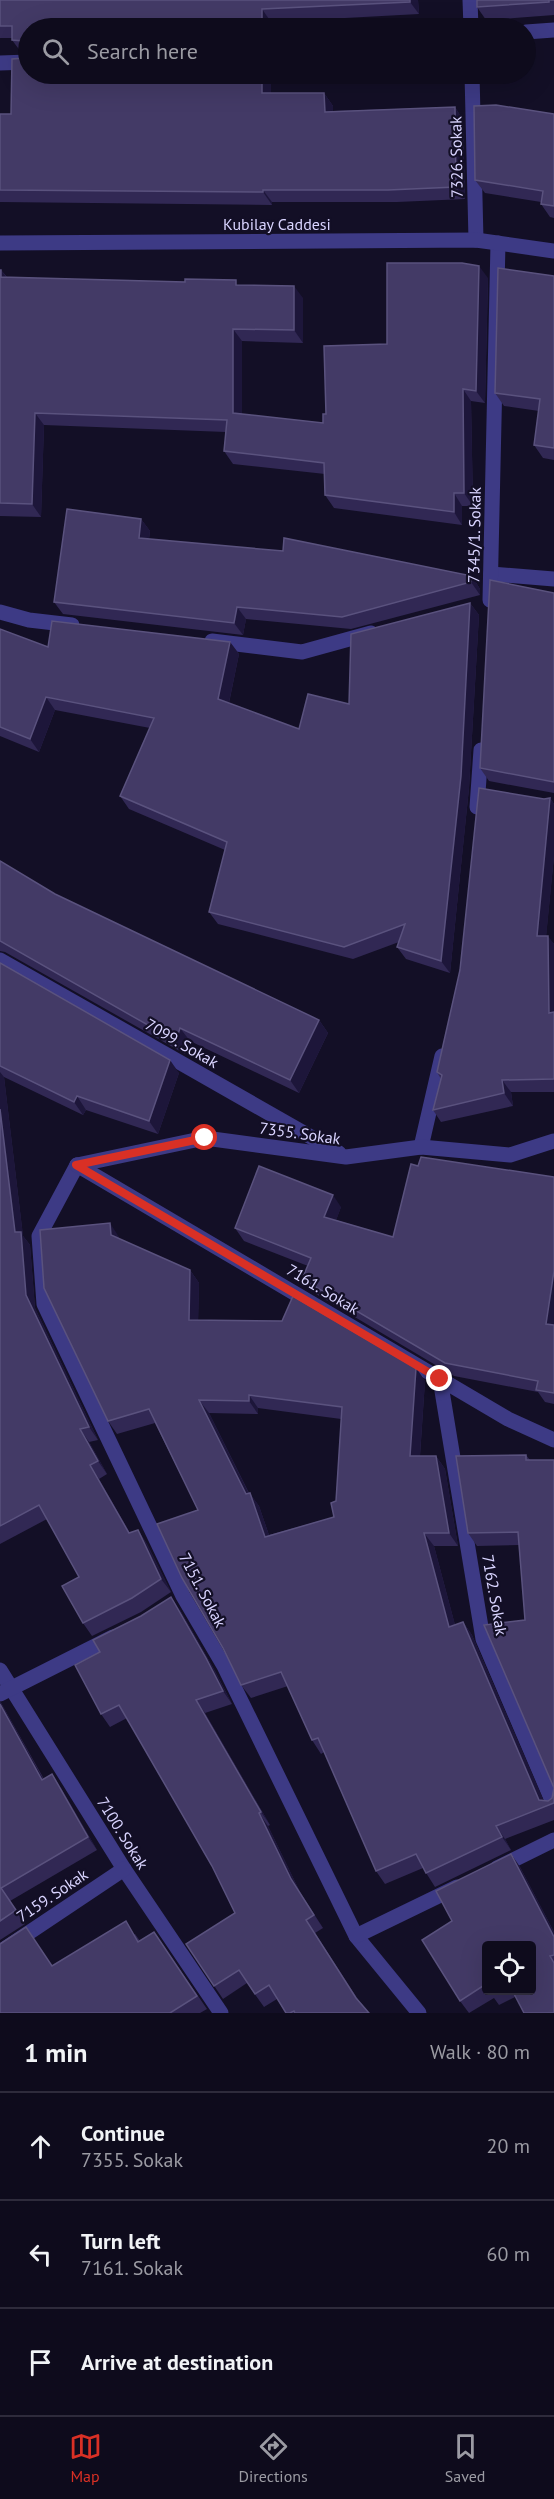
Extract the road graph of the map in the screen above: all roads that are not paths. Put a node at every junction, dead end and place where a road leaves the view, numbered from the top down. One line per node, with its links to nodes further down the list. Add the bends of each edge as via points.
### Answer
1 (470, 0): 2 (street)
2 (471, 18)
3 (554, 30): 4 (street)
4 (536, 31)
5 (18, 62): 6 (street)
6 (0, 63)
7 (472, 84): 8 (street, 7326. Sokak)
8 (476, 240): 9 (street, Kubilay Caddesi); 10 (street, Kubilay Caddesi)
9 (0, 243)
10 (498, 243): 11 (street, Kubilay Caddesi); 12 (street, 7345/1. Sokak)
11 (554, 251)
12 (491, 574): 13 (street); 14 (street, 7345/1. Sokak)
13 (554, 579)
14 (486, 607)
15 (0, 612): 16 (street, via 29,620)
16 (89, 627)
17 (390, 628): 18 (street, via 302,652)
18 (195, 639)
19 (482, 731): 20 (street, via 484,790)
20 (476, 823)
21 (0, 960): 25 (street, 7099. Sokak)
22 (446, 1037): 24 (street)
23 (554, 1141): 24 (street, 7355. Sokak, via 510,1155)
24 (421, 1147): 25 (street, 7355. Sokak)
25 (346, 1157): 26 (street, 7355. Sokak, via 205,1138)
26 (76, 1165): 27 (street, 7161. Sokak); 35 (street, 7151. Sokak, via 39,1236 44,1304 178,1599 224,1666)
27 (440, 1379): 28 (street, 7161. Sokak, via 508,1419); 32 (street, 7162. Sokak, via 483,1639)
28 (554, 1440)
29 (125, 1630): 31 (street)
30 (0, 1670): 31 (street, 7100. Sokak)
31 (5, 1691): 34 (street, 7100. Sokak)
32 (554, 1805)
33 (554, 1840): 35 (street)
34 (124, 1869): 36 (street, 7159. Sokak); 37 (street, 7100. Sokak)
35 (356, 1936): 38 (street, 7151. Sokak)
36 (0, 1952)
37 (216, 2011)
38 (419, 2013)

